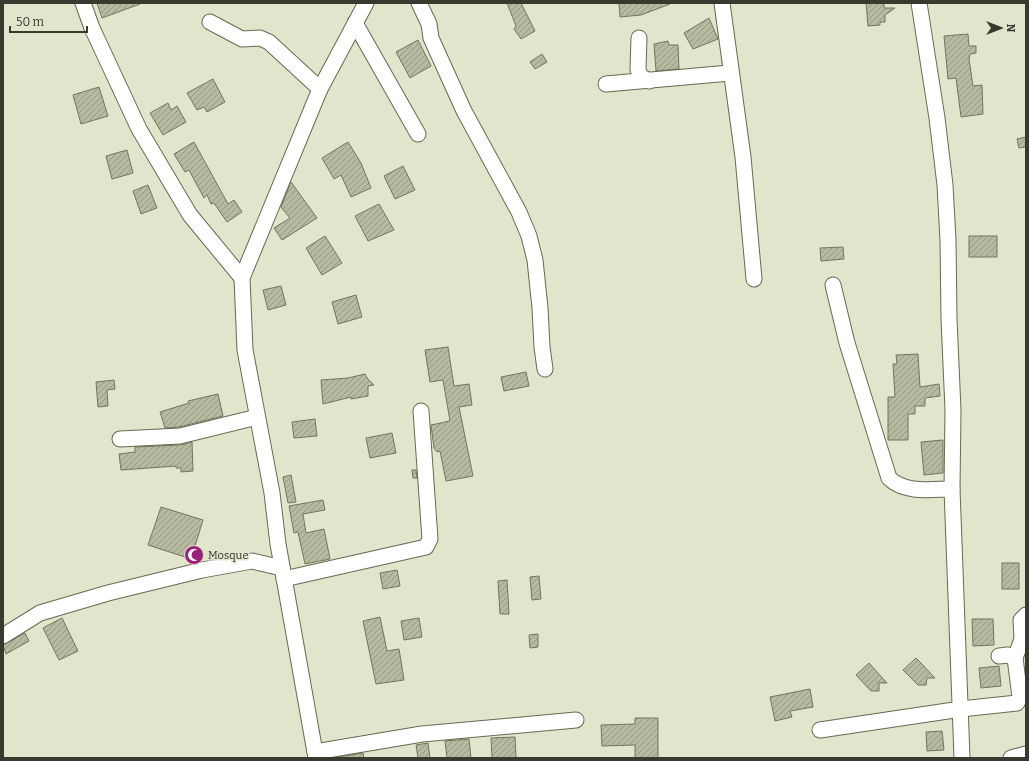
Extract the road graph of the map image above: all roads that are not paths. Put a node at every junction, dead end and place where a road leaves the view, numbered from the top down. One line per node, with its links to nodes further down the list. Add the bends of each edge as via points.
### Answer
1 (83, 3): 14 (street, via 92,28 143,135 190,215)
2 (366, 3): 7 (street)
3 (419, 3): 17 (street, via 430,24 431,38 464,111 519,212 529,236 535,260)
4 (722, 3): 9 (street)
5 (919, 3): 21 (street, via 945,185 953,410)
6 (210, 22): 12 (street, via 242,39 260,38 269,42)
7 (355, 23): 12 (street); 13 (street)
8 (639, 38): 10 (street, via 640,76)
9 (730, 73): 10 (street); 15 (street, via 743,157)
10 (649, 81): 11 (street)
11 (606, 84)
12 (320, 89): 14 (street)
13 (418, 134)
14 (242, 278): 19 (street, via 245,350)
15 (754, 279)
16 (833, 285): 21 (street, via 847,342 889,478 896,485 905,488)
17 (545, 369)
18 (421, 411): 24 (street, via 430,539 426,547)
19 (257, 417): 20 (street, via 180,436); 22 (street, via 272,493)
20 (120, 439)
21 (952, 489): 29 (street)
22 (278, 544): 23 (street); 24 (street)
23 (252, 561): 24 (street); 26 (street, via 202,570 65,605 40,613)
24 (283, 573): 33 (street)
25 (1026, 615): 28 (street, via 1021,620 1022,639)
26 (3, 636)
27 (999, 656): 28 (street, via 1008,655)
28 (1015, 658): 29 (street, via 1020,697 1017,703)
29 (961, 709): 31 (street); 34 (street)
30 (576, 720): 33 (street, via 422,734)
31 (820, 730)
32 (1026, 754): 35 (street)
33 (315, 755)
34 (962, 758)
35 (1011, 758)

